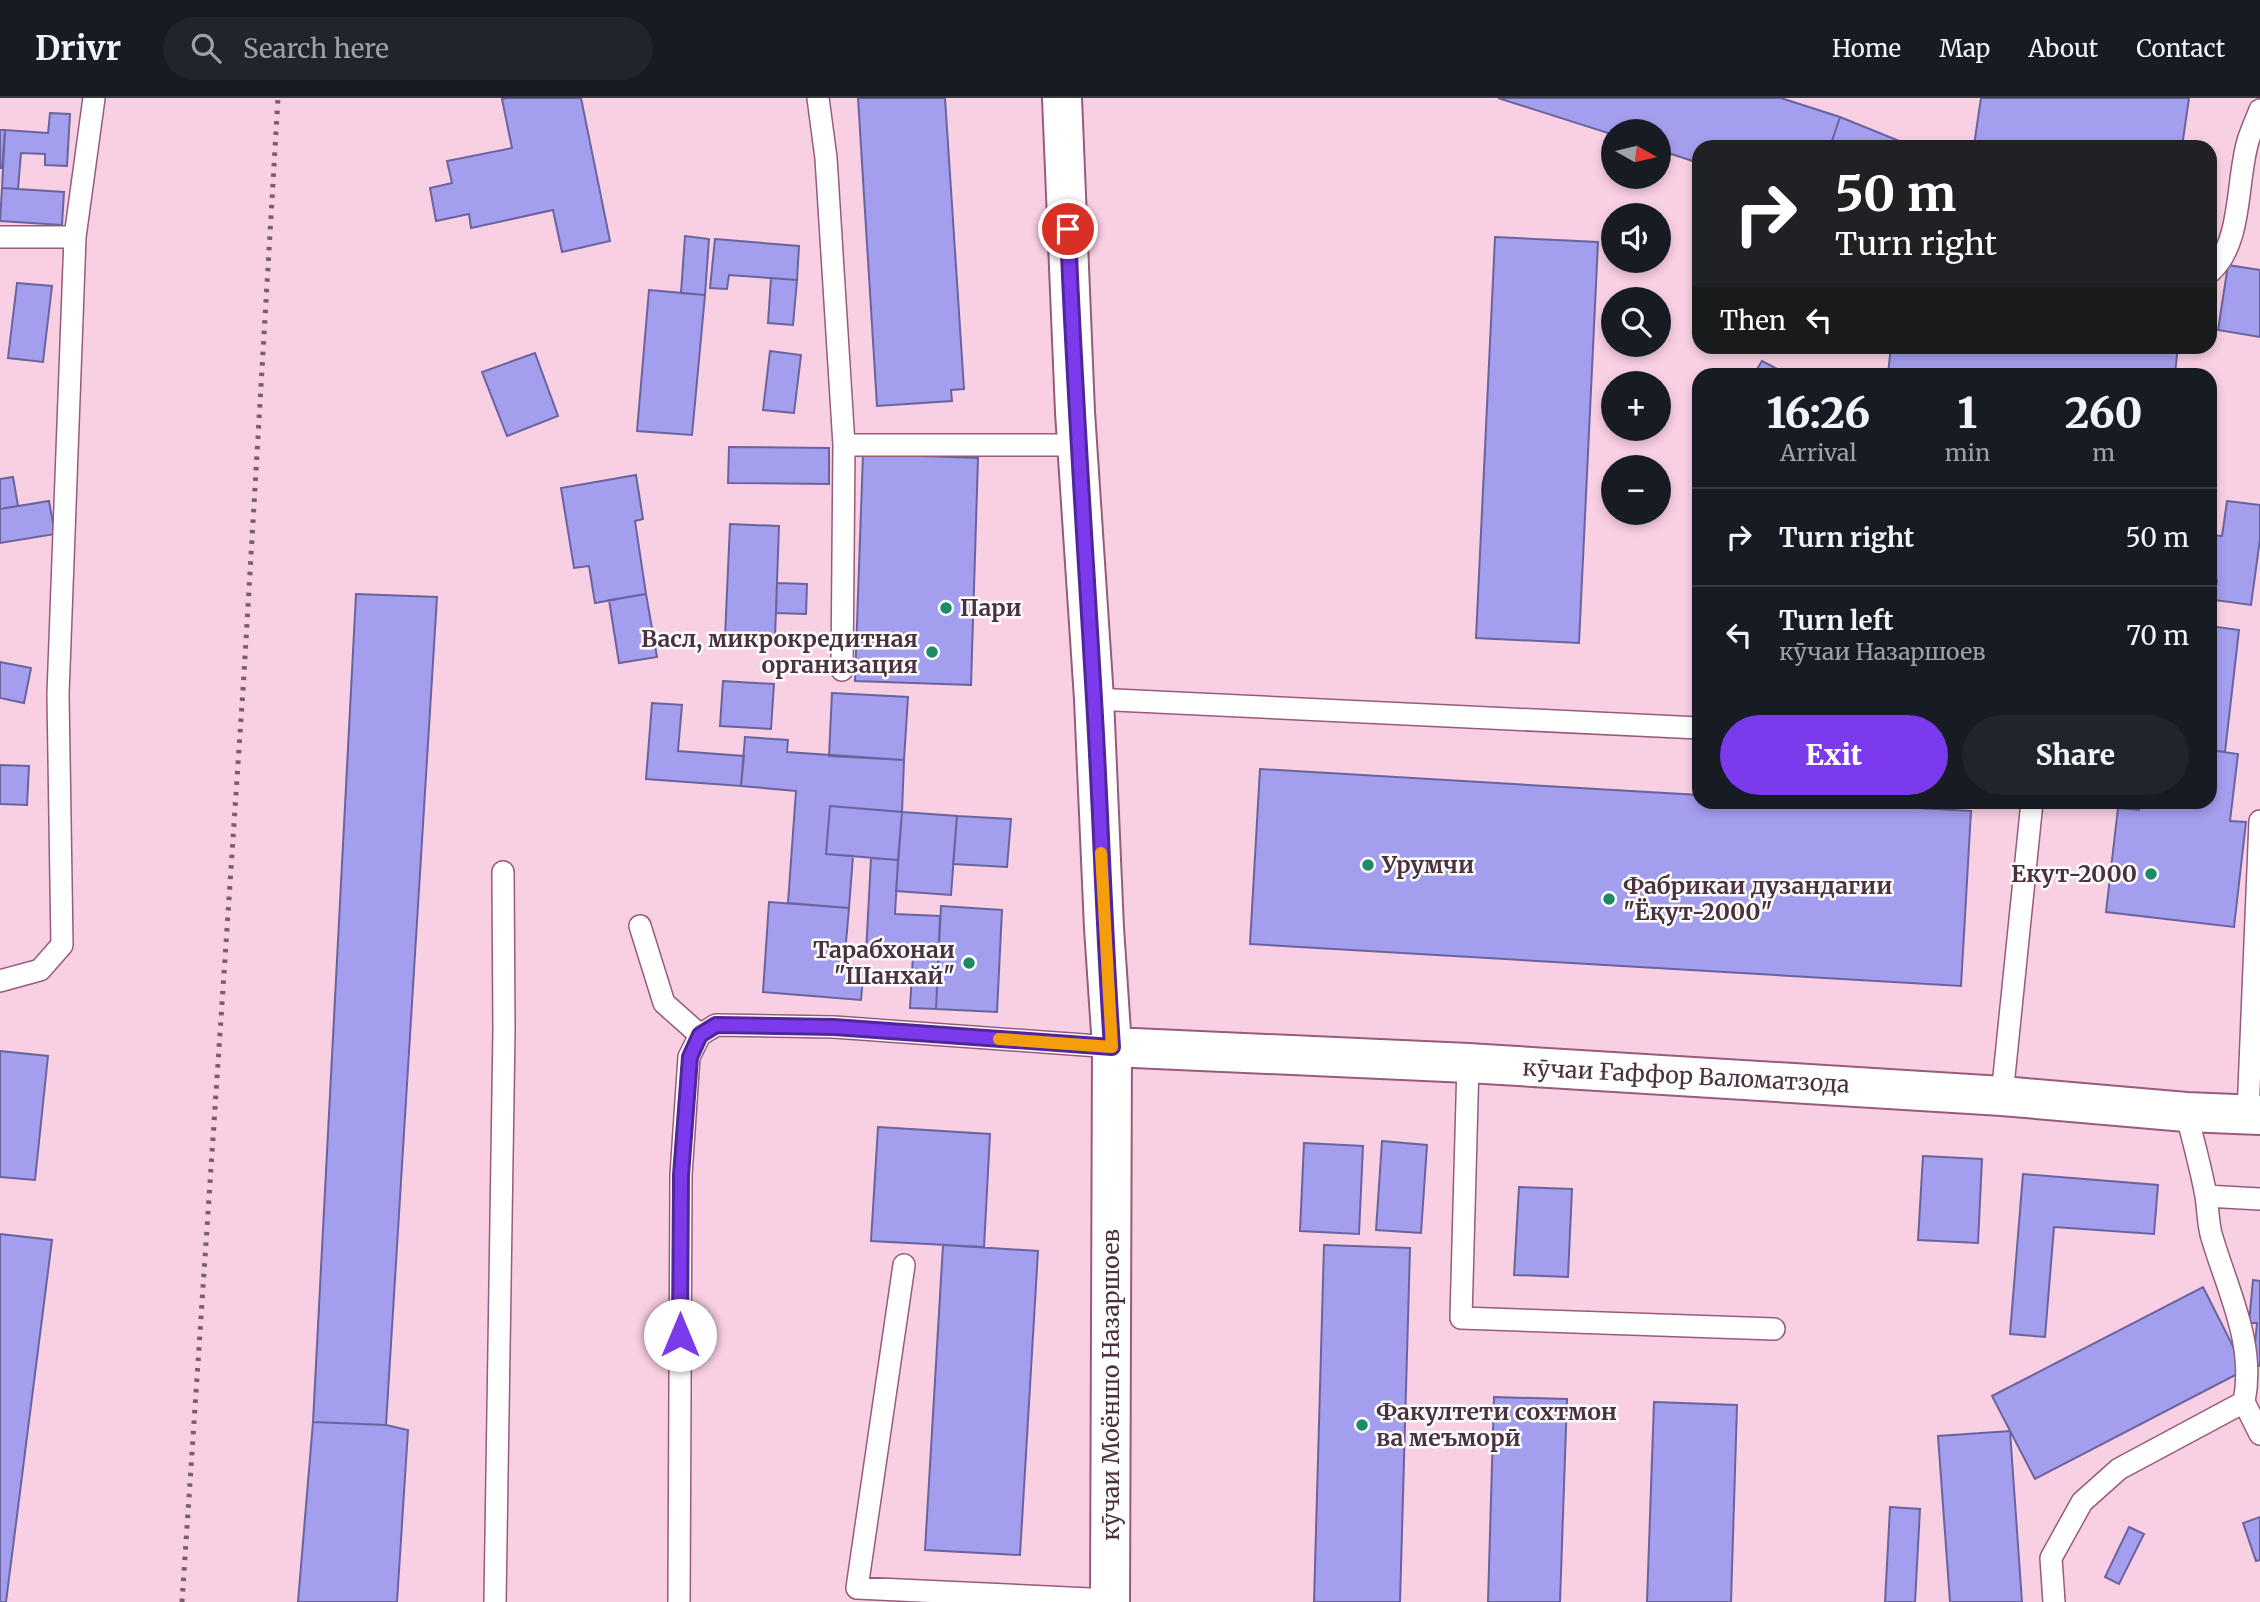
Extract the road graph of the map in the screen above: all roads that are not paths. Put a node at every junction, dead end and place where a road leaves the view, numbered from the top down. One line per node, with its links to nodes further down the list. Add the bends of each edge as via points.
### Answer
1 (94, 98): 6 (lane)
2 (818, 98): 8 (lane)
3 (1062, 98): 9 (street, кӯчаи Моёншо Назаршоев)
4 (2260, 110): 7 (lane, via 2248,142 2230,242)
5 (0, 237): 6 (lane)
6 (75, 237): 17 (lane, via 58,694 62,945 40,970)
7 (2217, 266)
8 (844, 445): 9 (lane); 10 (lane)
9 (1077, 445): 11 (street, кӯчаи Моёншо Назаршоев)
10 (842, 670)
11 (1094, 699): 12 (lane); 19 (street, кӯчаи Моёншо Назаршоев)
12 (1692, 728)
13 (2031, 809): 21 (lane)
14 (2260, 821): 23 (lane)
15 (503, 872): 32 (lane)
16 (640, 926): 18 (lane, via 664,1003)
17 (0, 981)
18 (700, 1035): 19 (lane, via 716,1025 834,1027); 33 (lane, via 690,1057 681,1175)
19 (1112, 1047): 20 (street, кӯчаи Ғаффор Валоматзода); 31 (street, кӯчаи Моёншо Назаршоев)
20 (1468, 1063): 21 (street, кӯчаи Ғаффор Валоматзода); 27 (lane, via 1461,1318)
21 (2002, 1096): 22 (street, кӯчаи Ғаффор Валоматзода)
22 (2186, 1112): 23 (street, кӯчаи Ғаффор Валоматзода); 24 (lane)
23 (2254, 1114)
24 (2206, 1196): 25 (lane); 28 (lane, via 2210,1231 2249,1362)
25 (2260, 1199)
26 (904, 1265): 30 (lane)
27 (1774, 1329)
28 (2244, 1402): 29 (lane); 34 (lane, via 2119,1469 2082,1502 2051,1558)
29 (2260, 1434)
30 (857, 1595): 31 (lane)
31 (1111, 1601)
32 (495, 1602)
33 (679, 1602)
34 (2054, 1602)

